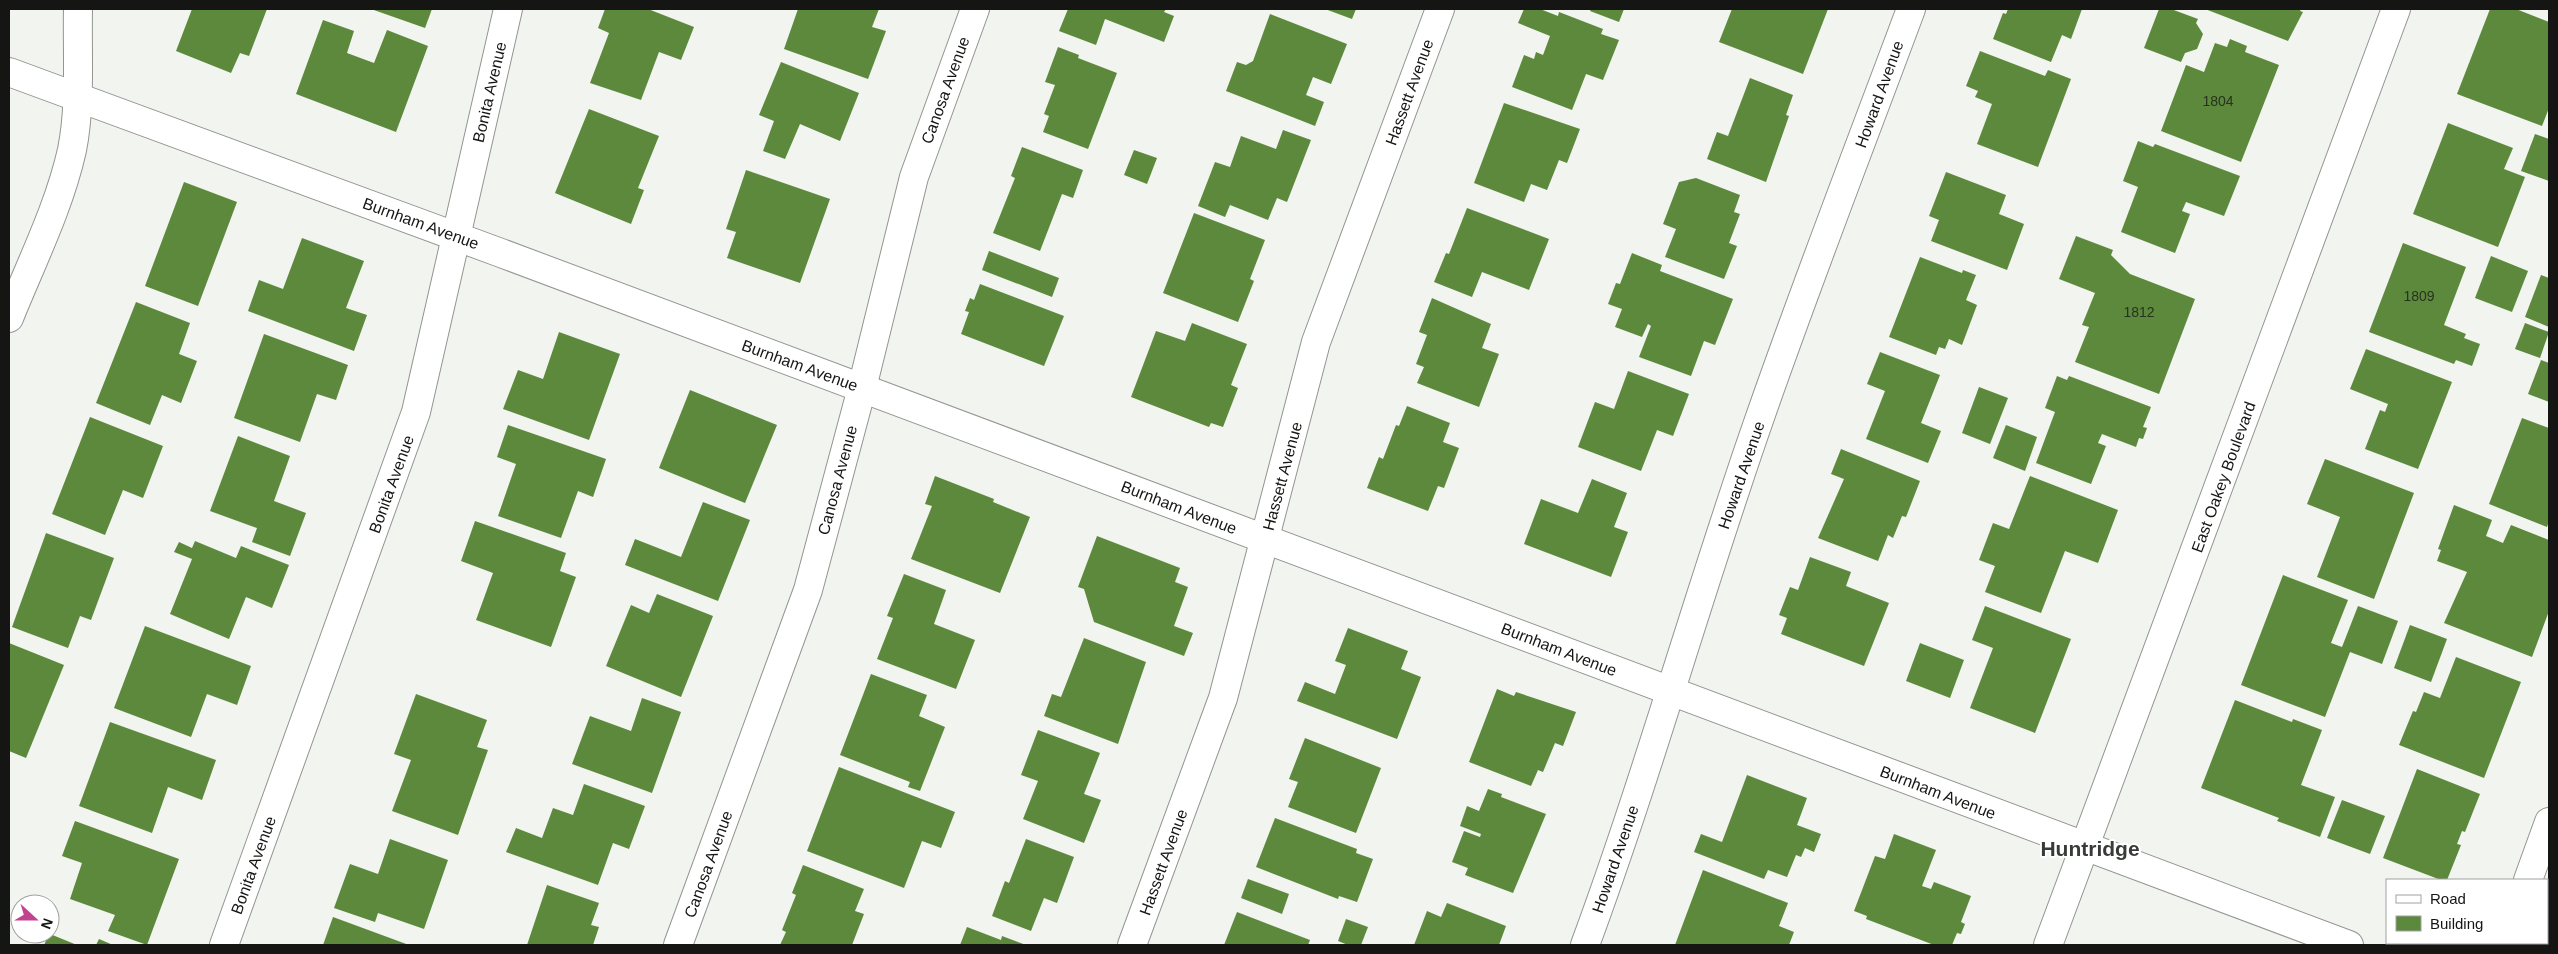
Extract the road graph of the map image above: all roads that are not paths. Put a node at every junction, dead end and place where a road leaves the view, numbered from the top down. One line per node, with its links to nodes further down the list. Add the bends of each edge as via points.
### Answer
1 (78, 9): 8 (street)
2 (508, 9): 9 (street, Bonita Avenue)
3 (975, 9): 11 (street, Canosa Avenue, via 914,176)
4 (1440, 9): 12 (street, Hassett Avenue, via 1316,342)
5 (1911, 9): 13 (street, Howard Avenue, via 1759,419)
6 (2396, 9): 15 (street, East Oakey Boulevard)
7 (9, 72): 8 (street, Burnham Avenue)
8 (76, 97): 9 (street, Burnham Avenue); 10 (street, via 72,149 61,186)
9 (456, 236): 11 (street, Burnham Avenue); 17 (street, Bonita Avenue, via 416,412)
10 (9, 318)
11 (862, 388): 12 (street, Burnham Avenue); 18 (street, Canosa Avenue, via 808,590)
12 (1265, 539): 13 (street, Burnham Avenue); 19 (street, Hassett Avenue, via 1223,698)
13 (1669, 690): 15 (street, Burnham Avenue); 20 (street, Howard Avenue, via 1617,858)
14 (2549, 822): 16 (street)
15 (2086, 848): 21 (street, East Oakey Boulevard); 22 (street, Burnham Avenue)
16 (2528, 879)
17 (224, 945)
18 (678, 945)
19 (1132, 945)
20 (1585, 945)
21 (2048, 945)
22 (2349, 945)

